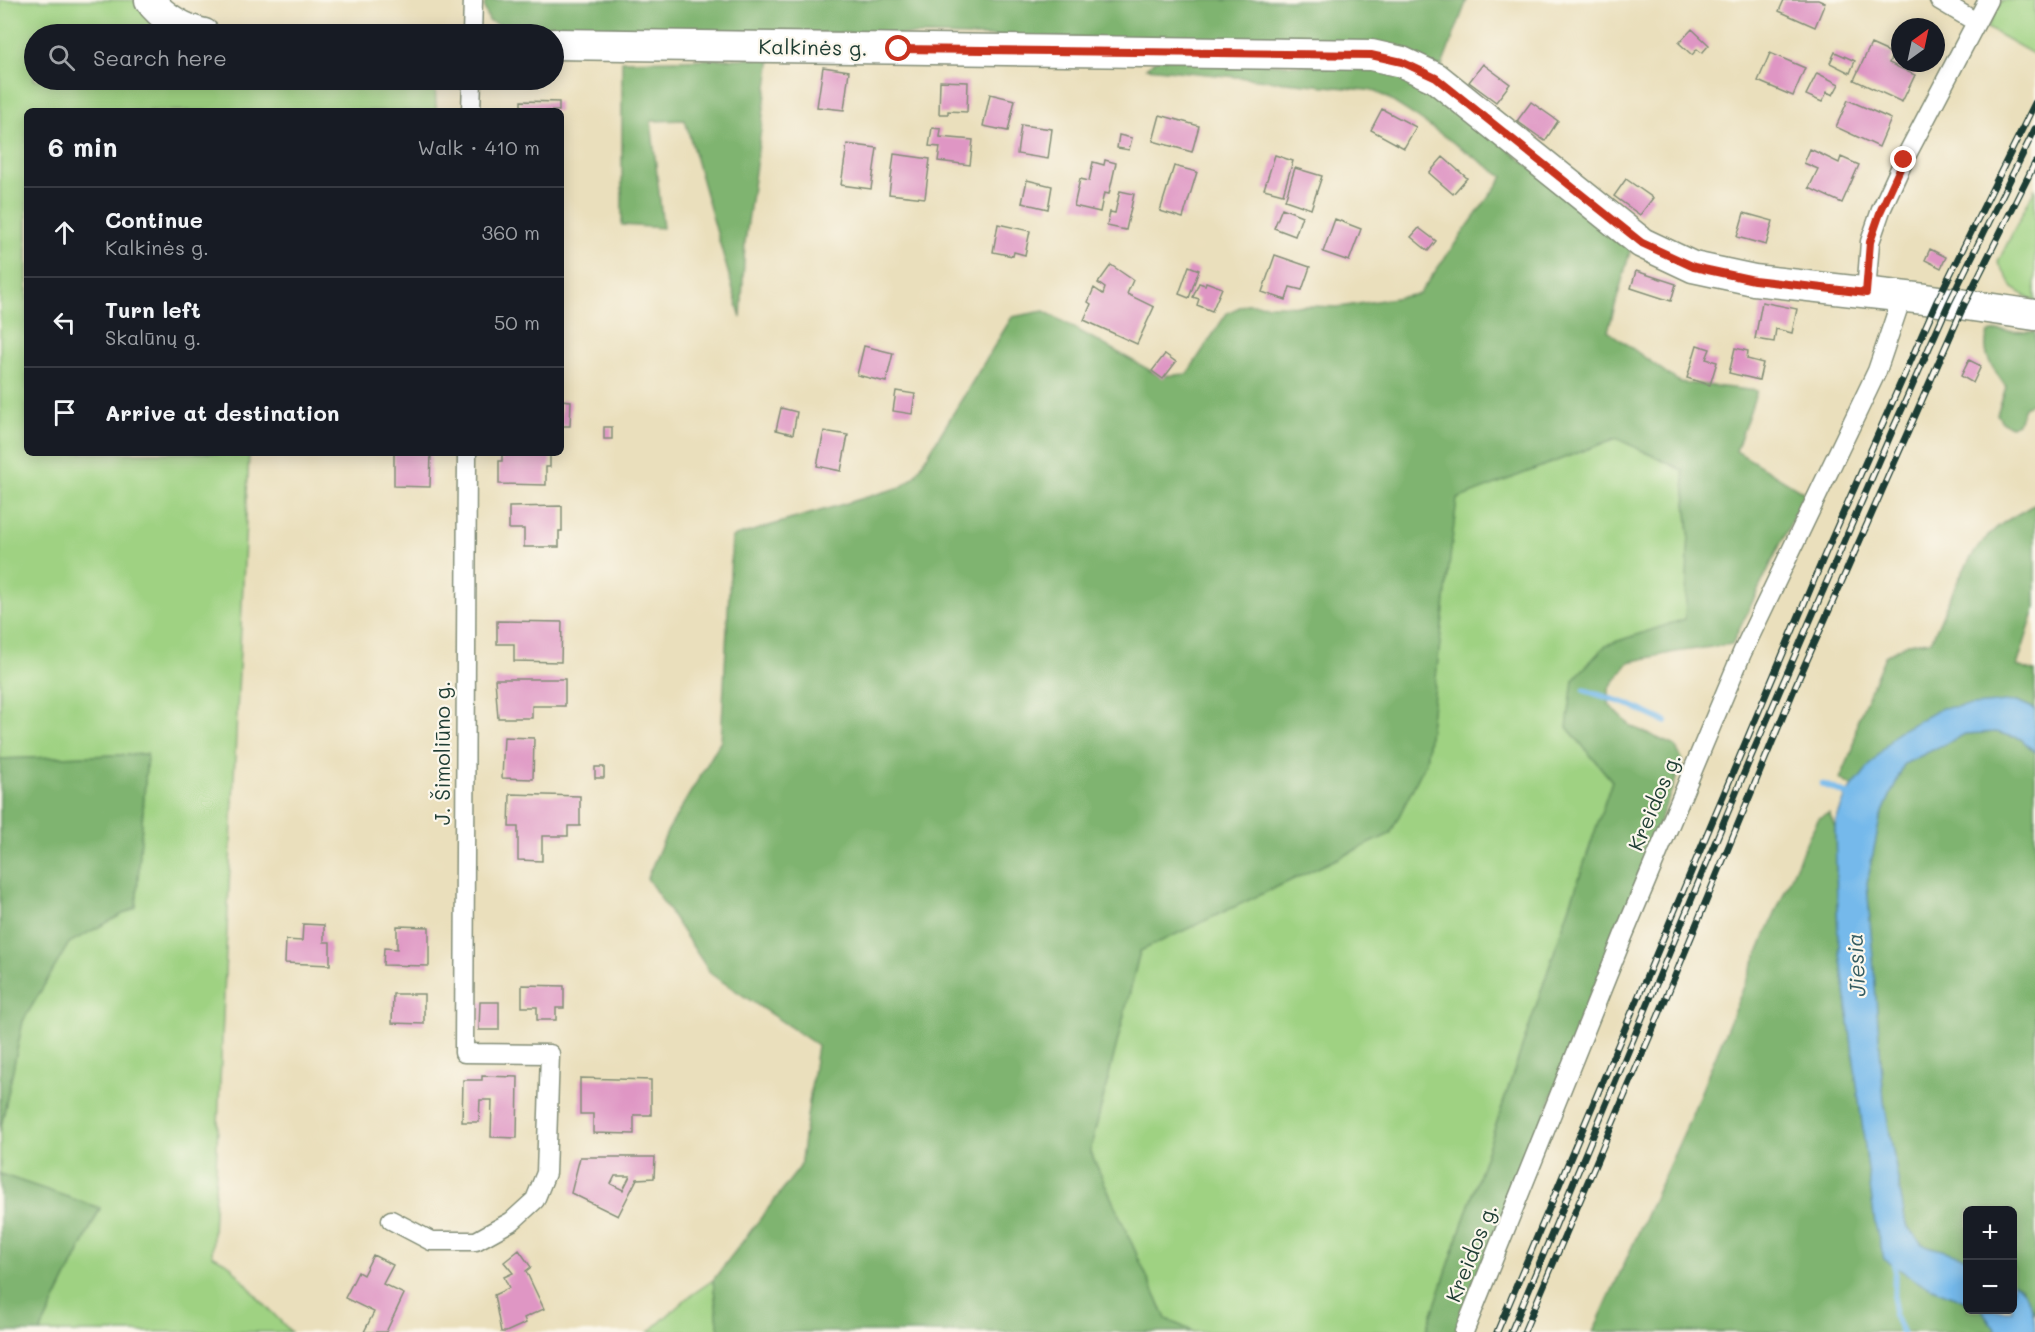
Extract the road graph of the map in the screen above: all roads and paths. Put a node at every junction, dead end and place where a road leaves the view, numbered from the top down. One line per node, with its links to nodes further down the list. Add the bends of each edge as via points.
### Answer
1 (150, 0): 6 (main road)
2 (473, 0): 7 (street)
3 (1938, 0): 5 (street)
4 (1988, 0): 5 (street)
5 (1976, 22): 11 (street, via 1881,210 1870,242)
6 (179, 24)
7 (472, 24)
8 (564, 44): 11 (main road, Kalkinės g., via 1371,55 1402,62 1436,78 1642,243 1694,267 1754,280)
9 (472, 90): 10 (street)
10 (471, 108)
11 (1866, 293): 12 (main road, Kalkinės g.)
12 (1902, 297): 13 (main road, Kalkinės g.); 16 (street, Kreidos g., via 1877,371 1742,653)
13 (2035, 315)
14 (467, 456): 15 (street, J. Šimoliūno g., via 464,1053 550,1054 546,1173 535,1200 512,1221 476,1241 431,1241)
15 (391, 1220)
16 (1464, 1332)

